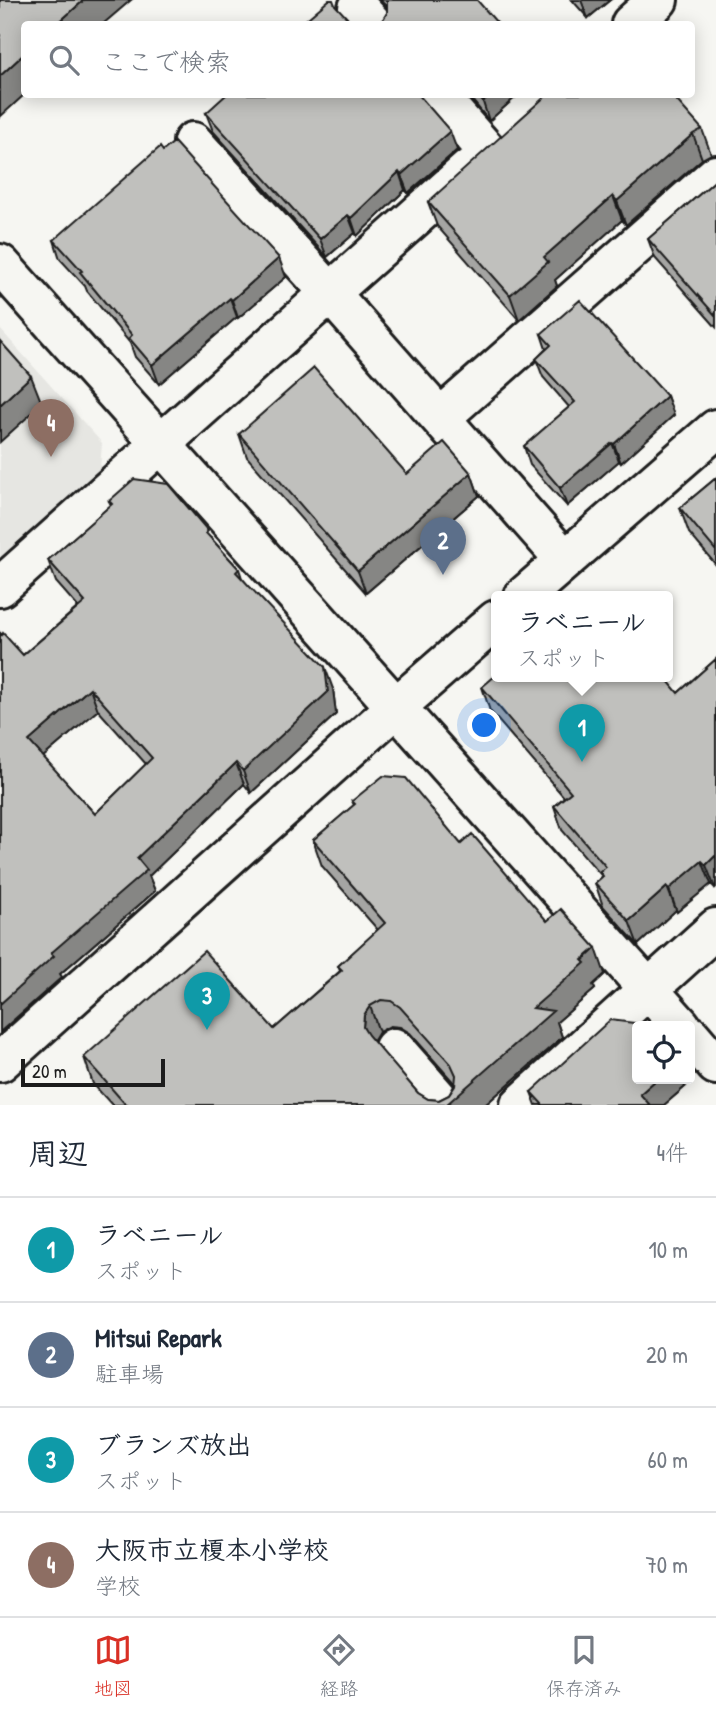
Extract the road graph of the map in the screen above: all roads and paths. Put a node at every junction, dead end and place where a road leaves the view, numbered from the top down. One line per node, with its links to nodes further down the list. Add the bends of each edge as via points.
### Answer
1 (658, 0): 2 (street)
2 (634, 21)
3 (443, 98): 7 (street, via 502,139)
4 (193, 142): 7 (street)
5 (716, 175): 8 (street)
6 (0, 264): 10 (street)
7 (330, 293): 8 (street); 10 (street)
8 (440, 418): 11 (street)
9 (716, 429): 11 (street)
10 (161, 443): 12 (street); 15 (street)
11 (565, 560): 13 (street)
12 (0, 587)
13 (530, 591)
14 (491, 624): 15 (street)
15 (396, 707): 17 (street); 21 (street)
16 (716, 928): 17 (street)
17 (648, 989): 18 (street); 24 (street)
18 (677, 1021)
19 (695, 1041): 22 (street)
20 (394, 1048): 23 (street)
21 (0, 1062)
22 (716, 1065)
23 (444, 1105)
24 (520, 1105)

